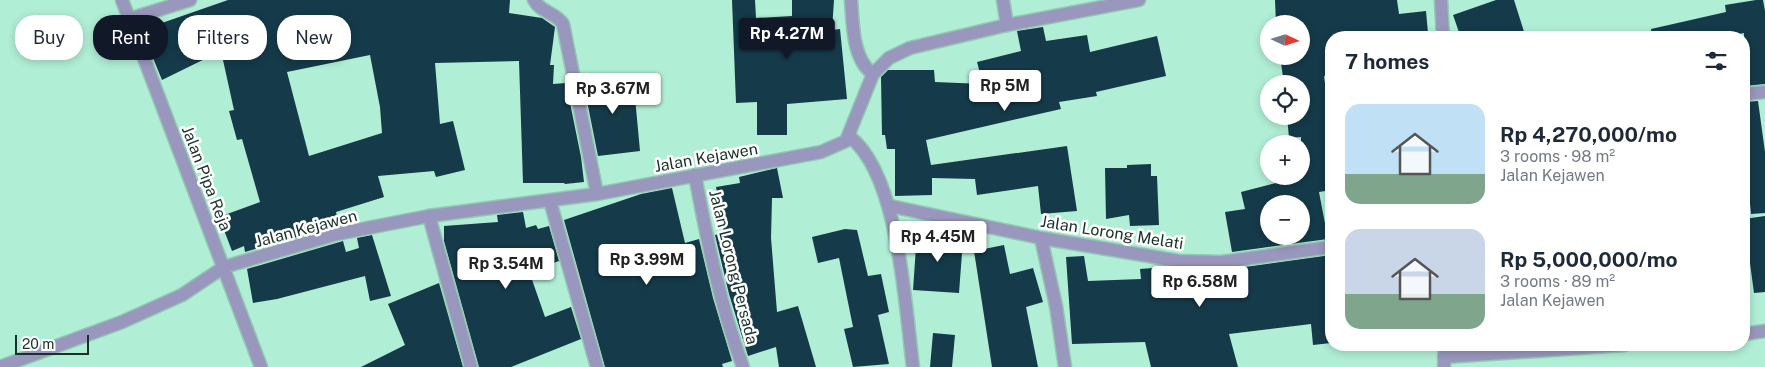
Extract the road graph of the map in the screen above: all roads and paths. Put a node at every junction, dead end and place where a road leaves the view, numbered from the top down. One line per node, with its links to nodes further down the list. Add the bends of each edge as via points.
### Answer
1 (122, 0): 8 (street, Jalan Pipa Reja)
2 (190, 0): 9 (street)
3 (534, 0): 18 (street, via 563,24)
4 (851, 0): 13 (street, via 859,57)
5 (1003, 0): 10 (street)
6 (1139, 0): 10 (street)
7 (1441, 0): 11 (street)
8 (128, 15)
9 (142, 15)
10 (1007, 25): 13 (street, via 910,48 890,58)
11 (1443, 31)
12 (145, 60): 24 (street, Jalan Pipa Reja)
13 (873, 74): 16 (street)
14 (1765, 92): 15 (street)
15 (1750, 93)
16 (850, 137): 17 (street, Jalan Kejawen, via 842,144 821,152); 20 (street, via 866,152)
17 (695, 175): 18 (street, Jalan Kejawen); 33 (street, Jalan Lorong Persada, via 709,250)
18 (597, 194): 19 (street, Jalan Kejawen)
19 (550, 201): 21 (street, Jalan Kejawen); 32 (street)
20 (890, 206): 22 (street, Jalan Lorong Melati); 34 (street)
21 (429, 216): 24 (street, Jalan Kejawen, via 337,234); 31 (street)
22 (1041, 238): 23 (street, Jalan Lorong Melati, via 1179,260 1222,262); 35 (street, via 1056,306)
23 (1325, 248)
24 (224, 267): 29 (street, Jalan Kejawen, via 182,295 122,322); 30 (street, Jalan Pipa Reja)
25 (1765, 331): 26 (street)
26 (1750, 333)
27 (1526, 351): 28 (street)
28 (1444, 356)
29 (0, 367)
30 (261, 367)
31 (471, 367)
32 (597, 367)
33 (743, 367)
34 (913, 367)
35 (1064, 367)

